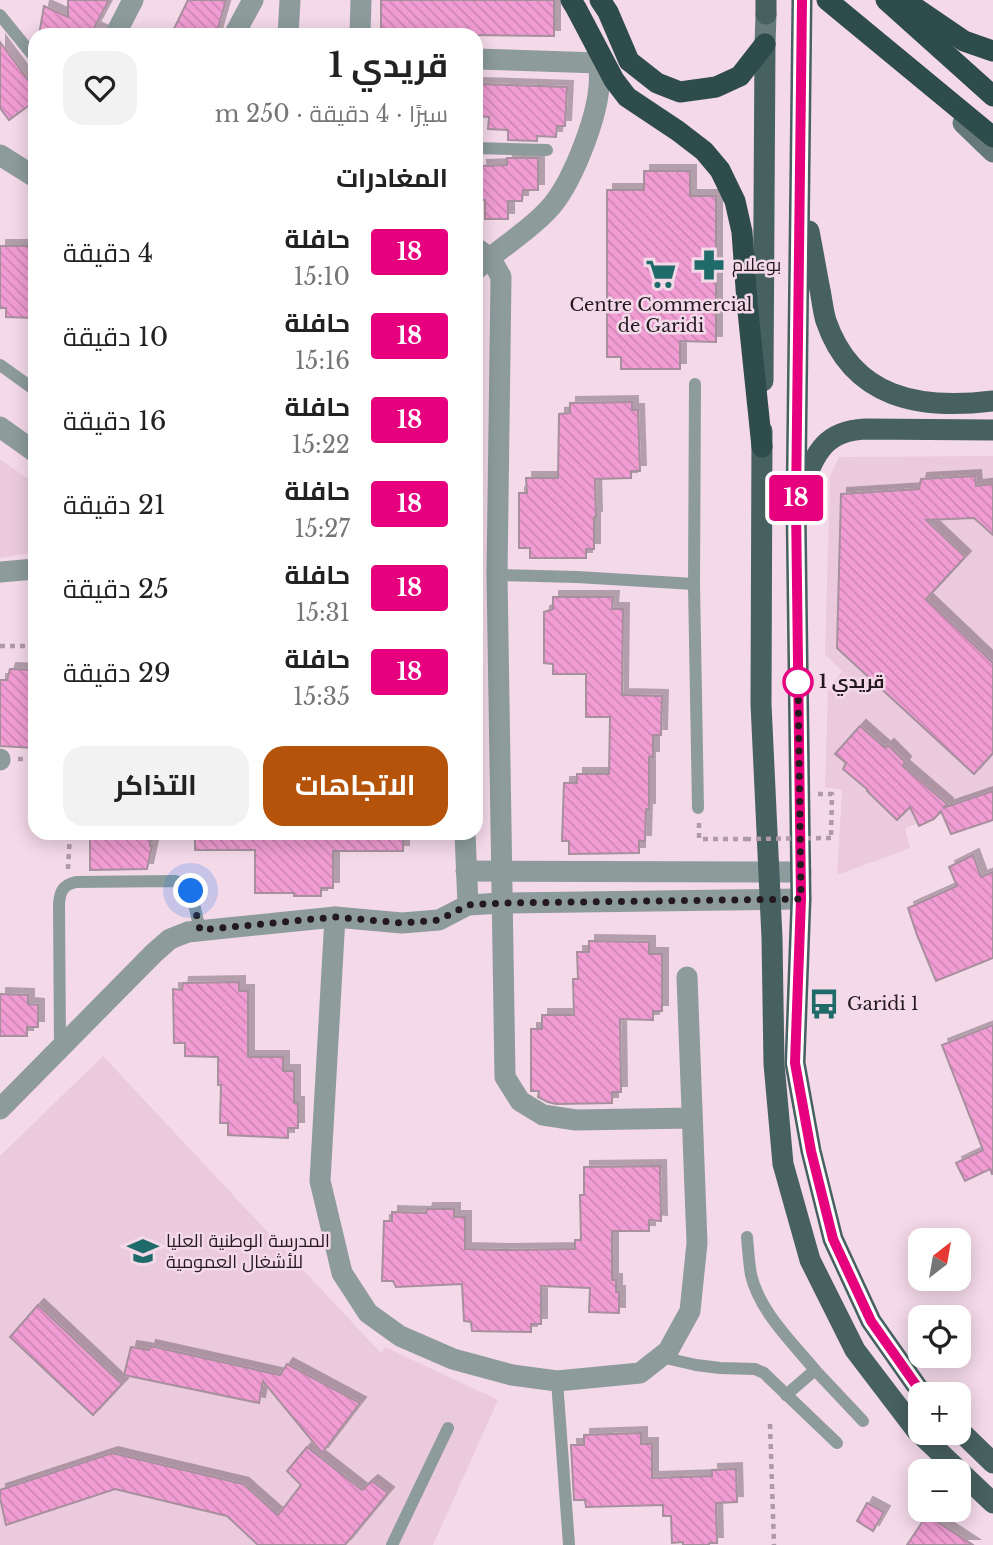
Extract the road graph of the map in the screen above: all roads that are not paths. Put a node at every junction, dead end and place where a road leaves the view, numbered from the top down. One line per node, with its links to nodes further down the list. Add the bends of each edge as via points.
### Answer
1 (133, 0): 13 (street)
2 (253, 0): 14 (street)
3 (290, 0): 15 (street)
4 (361, 0): 16 (street)
5 (571, 0): 21 (highway)
6 (600, 0): 18 (highway, via 629,61 657,83 680,92 716,87 740,76)
7 (802, 0): 30 (main road)
8 (827, 0): 17 (highway)
9 (886, 0): 23 (highway)
10 (904, 0): 20 (highway, via 964,41)
11 (766, 7): 18 (main road)
12 (0, 15): 19 (lane)
13 (119, 28)
14 (238, 28)
15 (288, 28)
16 (360, 28)
17 (869, 36): 24 (highway); 27 (main road)
18 (765, 44): 40 (main road)
19 (28, 49)
20 (993, 51)
21 (598, 56): 22 (street); 31 (street, via 594,114 569,179 550,208 525,233); 40 (highway, via 627,97 704,151 720,170 735,201 742,232)
22 (483, 59)
23 (993, 96)
24 (993, 137)
25 (483, 148): 26 (lane)
26 (547, 150)
27 (993, 152)
28 (0, 155): 29 (street)
29 (28, 173)
30 (801, 187): 36 (main road, via 825,320 853,368 883,391 905,399 932,404); 41 (main road)
31 (483, 258)
32 (483, 260): 42 (street, via 496,267 501,277)
33 (0, 365): 34 (lane)
34 (28, 383)
35 (695, 384): 46 (lane)
36 (993, 401)
37 (0, 427): 39 (street)
38 (993, 430): 41 (main road, via 865,429 840,433 813,460)
39 (28, 447)
40 (762, 447): 51 (main road, via 761,704)
41 (796, 505): 52 (main road)
42 (487, 519): 45 (street)
43 (28, 570): 44 (street)
44 (0, 572)
45 (497, 575): 46 (lane); 50 (street)
46 (694, 584): 47 (lane)
47 (698, 808)
48 (465, 840): 49 (street)
49 (466, 871): 50 (street); 56 (street)
50 (501, 871): 51 (street); 55 (street)
51 (768, 872): 52 (street); 53 (main road)
52 (801, 872): 54 (main road)
53 (770, 899): 54 (street); 55 (street); 69 (main road, via 782,1164 810,1261 855,1350)
54 (801, 899): 67 (main road, via 795,1063 811,1151 833,1239 871,1321)
55 (502, 903): 56 (street); 62 (street, via 505,1077 520,1101 543,1115 576,1120)
56 (468, 905): 57 (street, via 439,920 402,923)
57 (335, 917): 58 (street); 66 (street, via 320,1181 342,1273 368,1312 400,1336 453,1359 512,1376)
58 (200, 930): 60 (street, via 170,939); 60 (lane, via 191,891 175,881 76,882 62,888)
59 (687, 977): 62 (street)
60 (60, 1047): 61 (street)
61 (0, 1109)
62 (692, 1118): 64 (street, via 697,1243 690,1311)
63 (747, 1237): 65 (lane, via 758,1295)
64 (661, 1357): 66 (street, via 640,1373); 68 (lane, via 720,1368 754,1368)
65 (815, 1370): 68 (lane); 70 (lane)
66 (557, 1381): 80 (lane)
67 (914, 1382)
68 (786, 1395): 73 (lane)
69 (908, 1417)
70 (863, 1421)
71 (448, 1428): 79 (lane)
72 (971, 1442): 76 (main road)
73 (837, 1443)
74 (933, 1445): 78 (main road)
75 (940, 1445): 77 (main road)
76 (993, 1463)
77 (993, 1490)
78 (993, 1503)
79 (392, 1545)
80 (569, 1545)

